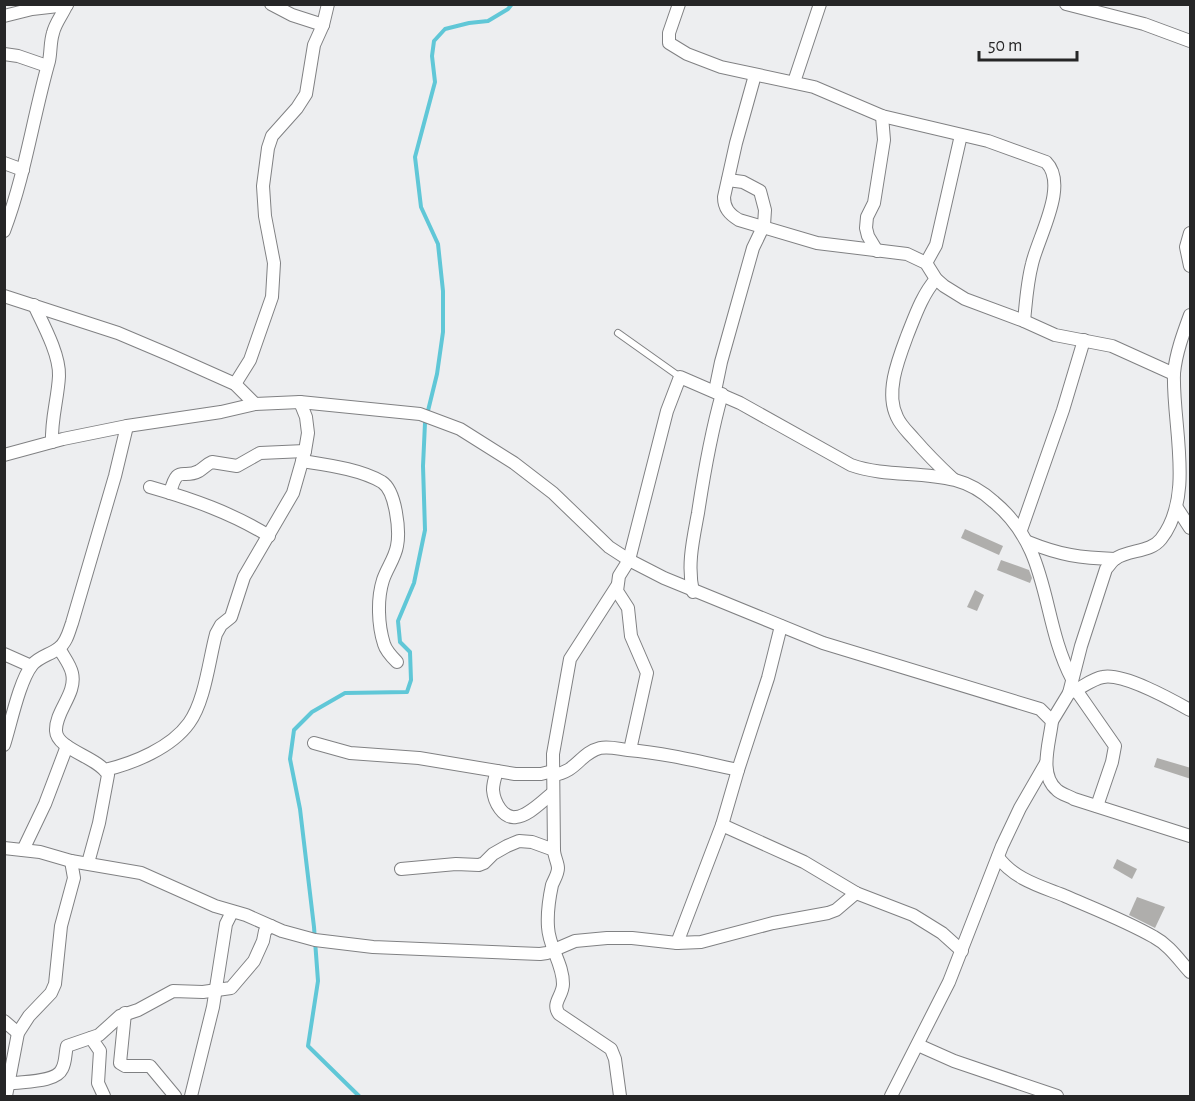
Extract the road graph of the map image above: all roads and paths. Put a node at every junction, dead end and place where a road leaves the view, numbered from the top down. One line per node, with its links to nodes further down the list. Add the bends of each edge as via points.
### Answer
1 (271, 4): 8 (street)
2 (328, 4): 8 (street)
3 (679, 4): 12 (street, via 669,43 721,67)
4 (820, 4): 13 (street)
5 (1066, 4): 9 (street, via 1107,13)
6 (67, 5): 7 (street); 11 (street, via 53,31)
7 (4, 16)
8 (323, 25): 35 (street, via 314,45 306,94 272,136 268,148 263,195 274,263 272,297 250,360)
9 (1191, 41)
10 (4, 54): 11 (street)
11 (47, 66): 17 (street)
12 (755, 75): 13 (street); 18 (street)
13 (794, 82): 14 (street)
14 (882, 116): 15 (street); 22 (street, via 884,140 879,177 866,228)
15 (961, 135): 24 (street, via 936,245); 30 (street, via 1028,153 1052,167 1054,191 1032,264)
16 (4, 163): 17 (street)
17 (23, 170): 20 (street)
18 (728, 180): 19 (street, via 760,191); 19 (street, via 724,204 731,215)
19 (764, 225): 22 (street, via 817,243); 36 (street, via 753,248 724,353)
20 (4, 231)
21 (1191, 233): 23 (street)
22 (877, 251): 24 (street, via 907,254)
23 (1188, 254): 25 (street)
24 (926, 263): 26 (street)
25 (1191, 266)
26 (936, 279): 30 (street, via 965,299); 43 (street, via 921,302 900,355 893,404 901,424)
27 (4, 296): 28 (street)
28 (34, 305): 35 (street, via 118,333); 40 (street, via 59,372)
29 (1191, 315): 33 (street)
30 (1024, 321): 32 (street, via 1055,335)
31 (618, 333): 34 (lane)
32 (1084, 340): 33 (street, via 1112,346); 48 (street)
33 (1174, 374): 46 (street, via 1182,471)
34 (680, 377): 36 (street); 52 (street, via 667,411)
35 (235, 384): 38 (street)
36 (719, 393): 43 (street, via 851,465 883,473); 54 (street, via 690,554)
37 (300, 402): 38 (street); 42 (street, via 308,434); 52 (street, via 420,414 466,432 534,476 609,547)
38 (255, 404): 39 (street)
39 (127, 426): 40 (street); 56 (street, via 72,623)
40 (52, 442): 41 (street)
41 (4, 455)
42 (304, 456): 45 (street, via 260,453 237,466 212,462 195,473 182,472 176,476); 49 (street, via 293,493); 58 (street, via 372,478 392,493 397,546 379,599 384,644)
43 (954, 480): 48 (street, via 983,492)
44 (150, 487): 45 (street)
45 (170, 493): 49 (street, via 231,515)
46 (1177, 508): 47 (street); 51 (street, via 1161,540)
47 (1191, 528)
48 (1021, 530): 50 (street)
49 (269, 536): 68 (street, via 244,577 231,617 216,634 190,722 143,758)
50 (1028, 542): 51 (street, via 1061,555); 60 (street)
51 (1115, 559): 60 (street, via 1106,569)
52 (629, 560): 53 (street); 54 (street)
53 (617, 586): 66 (street, via 628,608 630,636 647,673); 71 (street, via 570,659 556,730)
54 (693, 592): 55 (street)
55 (782, 626): 62 (street, via 823,643 1023,703 1040,709); 69 (street)
56 (59, 648): 59 (street); 65 (street, via 72,673 72,686 56,732)
57 (4, 654): 59 (street)
58 (397, 662)
59 (31, 666): 64 (street)
60 (1072, 687): 61 (street, via 1109,676 1145,687); 62 (street); 73 (street, via 1115,746)
61 (1191, 710)
62 (1052, 721): 67 (street)
63 (314, 743): 70 (street, via 350,753 419,758)
64 (4, 745)
65 (66, 746): 68 (street); 77 (street)
66 (630, 750): 69 (street); 71 (street, via 598,748 572,769)
67 (1046, 763): 73 (street, via 1047,777 1057,790); 79 (street)
68 (105, 770): 81 (street, via 108,781)
69 (738, 770): 74 (street)
70 (497, 771): 71 (street); 72 (street, via 493,792 500,809 510,816 519,816)
71 (553, 773): 72 (street)
72 (553, 793): 78 (street)
73 (1097, 806): 75 (street)
74 (722, 825): 83 (street, via 804,862); 86 (street)
75 (1191, 836)
76 (4, 848): 77 (street)
77 (23, 850): 80 (street)
78 (554, 850): 82 (street, via 519,841 479,865); 87 (street, via 558,866 548,917)
79 (998, 857): 88 (street); 89 (street, via 1012,873 1031,883 1155,937)
80 (71, 861): 81 (street); 93 (street, via 74,878 61,926 55,984)
81 (88, 863): 84 (street, via 141,873)
82 (401, 868)
83 (856, 893): 86 (street, via 828,913 700,942); 88 (street, via 913,915)
84 (232, 912): 85 (street); 90 (street, via 226,924)
85 (271, 926): 87 (street, via 315,940 373,947 525,954); 90 (street, via 265,931 254,961 236,984)
86 (677, 943): 87 (street, via 607,938 575,941)
87 (552, 950): 100 (street, via 562,975 563,990 557,1010 611,1049)
88 (962, 951): 95 (street)
89 (1191, 972)
90 (216, 991): 91 (street, via 173,991); 99 (street)
91 (125, 1014): 94 (street); 98 (street, via 120,1063 150,1066)
92 (4, 1021): 93 (street)
93 (18, 1033): 96 (street)
94 (91, 1038): 96 (street, via 68,1046 58,1075); 97 (street, via 100,1051 98,1083)
95 (918, 1045): 101 (street); 102 (street)
96 (7, 1090)
97 (104, 1096)
98 (175, 1096)
99 (191, 1096)
100 (620, 1096)
101 (891, 1096)
102 (1057, 1096)

